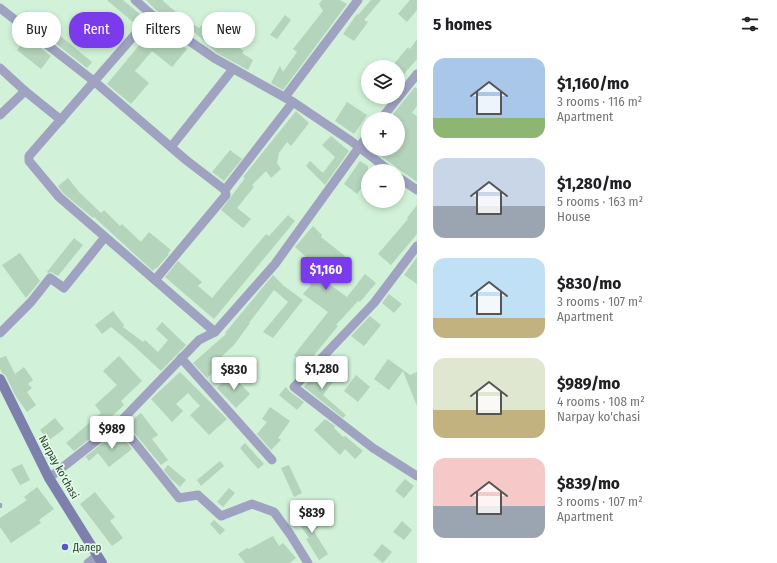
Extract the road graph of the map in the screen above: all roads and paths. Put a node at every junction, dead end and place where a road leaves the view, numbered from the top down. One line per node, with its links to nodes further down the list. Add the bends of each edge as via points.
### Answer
1 (2, 0): 4 (street)
2 (135, 0): 6 (street)
3 (358, 0): 14 (street)
4 (0, 3)
5 (0, 8): 12 (street)
6 (150, 12)
7 (132, 37): 12 (street)
8 (194, 44): 10 (street)
9 (0, 68): 13 (street)
10 (233, 69): 14 (street); 19 (street)
11 (417, 74): 15 (street)
12 (94, 82): 17 (street); 19 (street)
13 (25, 91): 16 (street); 17 (street)
14 (289, 100): 20 (street); 23 (street)
15 (387, 112)
16 (0, 115)
17 (61, 120): 25 (street, via 29,156 29,160 59,197)
18 (361, 144): 20 (street)
19 (171, 147): 23 (street)
20 (358, 148): 21 (street); 28 (street, via 275,264)
21 (380, 164)
22 (405, 182): 24 (street)
23 (225, 190): 27 (street, via 226,195)
24 (417, 190)
25 (105, 237): 27 (street); 29 (street, via 64,288 50,278 31,302)
26 (417, 246): 34 (street, via 374,303 294,387 373,448)
27 (155, 280): 28 (street)
28 (215, 332): 30 (street, via 199,340)
29 (0, 333)
30 (181, 358): 32 (street); 33 (street)
31 (0, 379): 35 (main road, Narpay ko'chasi)
32 (119, 423): 35 (street); 38 (street, via 179,498 198,495 221,516 252,504 274,512)
33 (272, 460)
34 (417, 476)
35 (49, 478): 36 (main road, Narpay ko'chasi)
36 (100, 559): 37 (street)
37 (88, 563)
38 (308, 563)

